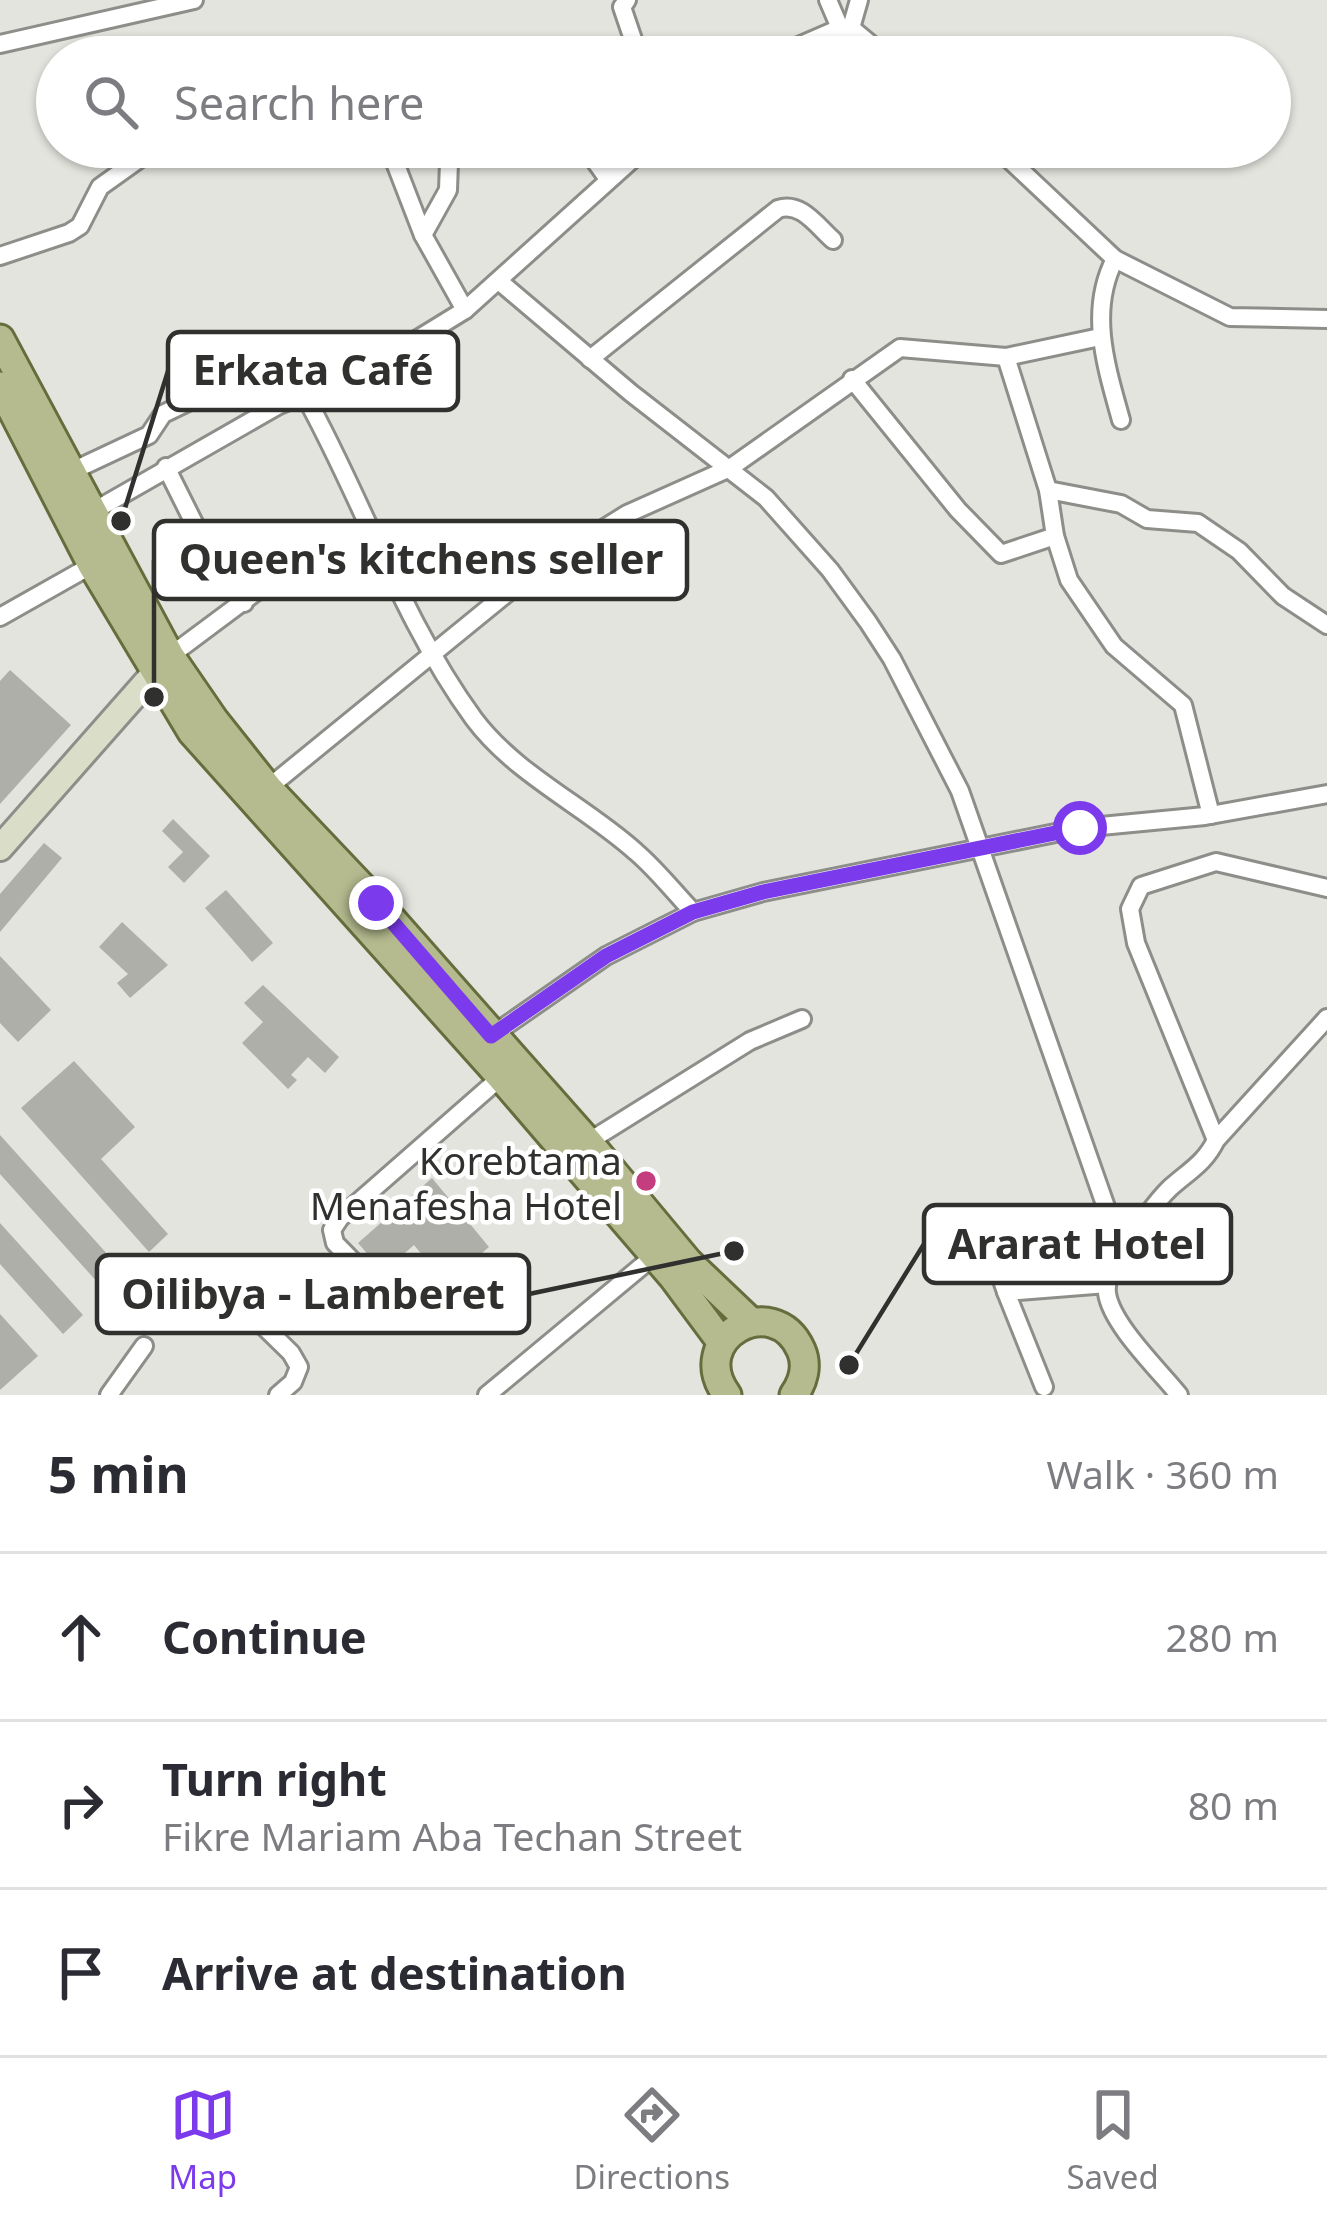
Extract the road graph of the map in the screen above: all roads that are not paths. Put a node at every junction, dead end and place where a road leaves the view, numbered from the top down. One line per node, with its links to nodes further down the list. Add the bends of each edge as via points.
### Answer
1 (194, 0): 9 (street)
2 (627, 0): 6 (street)
3 (828, 0): 5 (street)
4 (860, 0): 5 (street)
5 (845, 28): 7 (street); 8 (street)
6 (632, 36)
7 (825, 36)
8 (856, 36)
9 (0, 44)
10 (127, 168): 19 (street, via 100,188 80,226)
11 (396, 168): 17 (street)
12 (448, 168): 17 (street, via 448,190)
13 (600, 168): 16 (street)
14 (621, 168): 16 (street)
15 (1018, 168): 20 (street)
16 (608, 179): 21 (street)
17 (423, 235): 22 (street)
18 (833, 240): 27 (street, via 798,209 778,209)
19 (0, 256)
20 (1114, 259): 23 (street, via 1230,317); 24 (street, via 1103,282)
21 (500, 282): 22 (street); 27 (street)
22 (465, 310): 30 (street, via 377,364)
23 (1327, 320)
24 (1100, 337): 26 (street); 32 (street)
25 (0, 339): 35 (main road)
26 (1006, 357): 28 (street, via 900,348); 36 (street)
27 (590, 359): 34 (street)
28 (852, 379): 34 (street); 38 (street, via 1001,554)
29 (0, 386): 39 (main road)
30 (304, 396): 33 (street); 44 (street)
31 (192, 400): 35 (street, via 164,414 149,435)
32 (1121, 420)
33 (166, 467): 37 (street); 41 (street)
34 (730, 468): 44 (street, via 573,545); 50 (street, via 766,498 868,622 960,790)
35 (68, 472): 37 (main road)
36 (1048, 490): 38 (street); 43 (street, via 1120,504 1148,519 1198,524)
37 (92, 512): 45 (main road)
38 (1055, 536): 48 (street, via 1069,580 1114,646 1183,705)
39 (92, 565): 42 (street); 45 (main road)
40 (288, 568): 41 (street)
41 (244, 603): 45 (street)
42 (0, 617)
43 (1327, 625)
44 (433, 655): 46 (street); 52 (street, via 502,750 638,853)
45 (161, 664): 46 (main road); 49 (street); 56 (main road, via 221,768)
46 (268, 788): 55 (main road)
47 (1327, 794): 48 (street)
48 (1210, 815): 50 (street, via 1080,828)
49 (0, 848)
50 (980, 849): 52 (street); 60 (street)
51 (1327, 888): 57 (street, via 1216,862 1141,886 1130,909 1136,943)
52 (693, 912): 55 (street, via 606,956)
53 (1327, 1018): 57 (street)
54 (802, 1019): 58 (street, via 750,1041)
55 (491, 1036): 58 (main road)
56 (501, 1078): 61 (main road); 65 (street, via 332,1230 335,1243)
57 (1216, 1140): 60 (street, via 1207,1159)
58 (588, 1142): 66 (main road, via 701,1277)
59 (979, 1214): 64 (street)
60 (1120, 1246): 63 (street)
61 (654, 1256): 67 (main road); 74 (street)
62 (200, 1264): 73 (street, via 291,1353 298,1367)
63 (1107, 1284): 64 (street); 75 (street, via 1115,1316)
64 (1006, 1292): 69 (street)
65 (391, 1300)
66 (751, 1322): 67 (main road); 70 (main road, via 791,1334)
67 (722, 1343): 71 (main road, via 715,1368)
68 (144, 1346): 72 (street)
69 (1044, 1387)
70 (806, 1388)
71 (722, 1393)
72 (109, 1395)
73 (278, 1395)
74 (488, 1395)
75 (1179, 1395)

